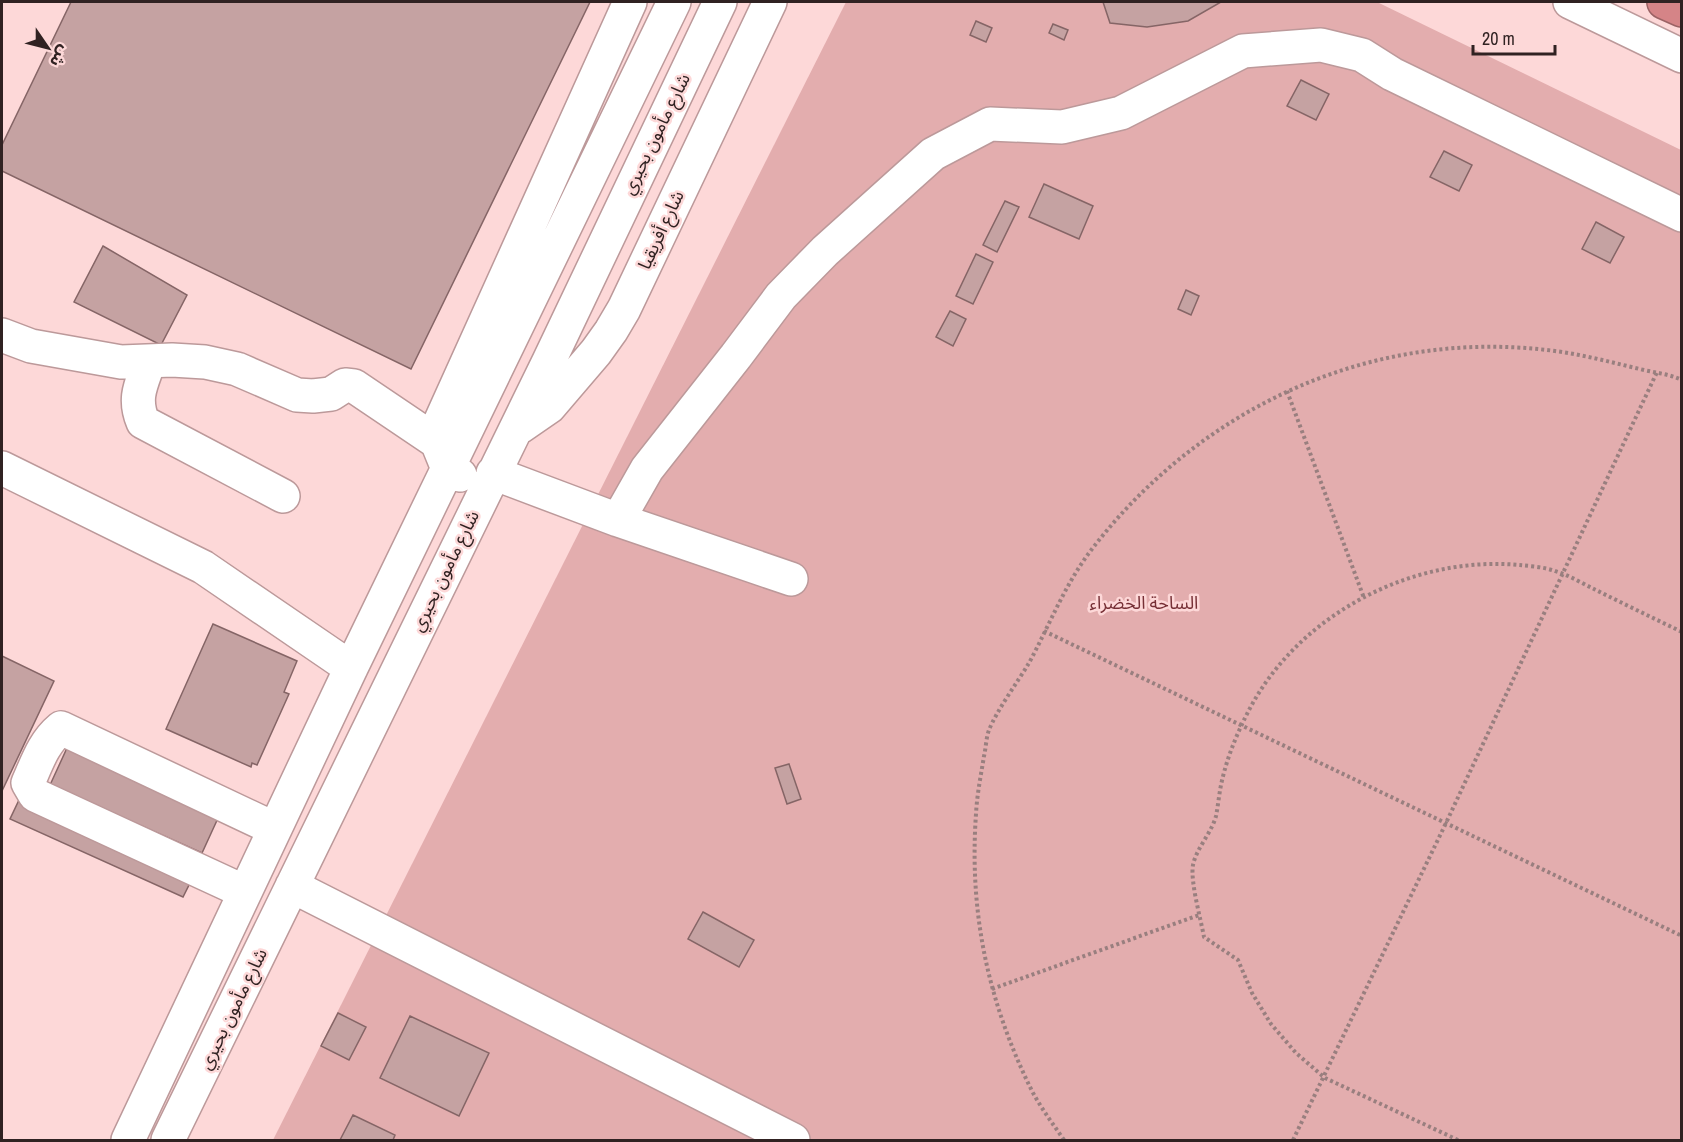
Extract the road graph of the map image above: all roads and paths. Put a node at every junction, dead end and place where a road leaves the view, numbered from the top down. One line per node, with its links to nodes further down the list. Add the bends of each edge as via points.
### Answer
1 (630, 2): 16 (street)
2 (674, 2): 18 (street)
3 (720, 2): 15 (street, شارع مأمون بحيري)
4 (770, 2): 15 (street, شارع أفريقيا, via 611,331 549,407)
5 (1570, 2): 8 (street)
6 (1664, 2): 7 (highway)
7 (1682, 10)
8 (1682, 56)
9 (1682, 215): 21 (street, via 1392,74 1362,55 1321,45 1243,51 1121,113 1062,127 990,124 933,154 781,296 647,469)
10 (2, 335): 11 (street, via 79,356)
11 (149, 362): 16 (street, via 216,364 297,395 331,394 354,386); 20 (street, via 137,395 143,422)
12 (1657, 372): 13 (path); 14 (path, via 1587,355 1525,347 1463,347 1391,357 1340,370); 22 (path)
13 (1682, 380)
14 (1287, 391): 24 (path); 25 (path, via 1227,423 1176,460 1131,503 1090,551)
15 (513, 431): 19 (street, شارع مأمون بحيري)
16 (433, 438): 18 (street)
17 (2, 468): 27 (street, via 203,567)
18 (448, 469): 19 (street); 27 (street)
19 (489, 481): 21 (street); 31 (street, شارع مأمون بحيري)
20 (283, 496)
21 (618, 520): 23 (street)
22 (1563, 574): 24 (path, via 1519,565 1455,567 1411,577); 26 (path); 29 (path)
23 (790, 579)
24 (1364, 598): 28 (path, via 1316,630 1289,655 1266,683)
25 (1044, 631): 28 (path); 35 (path, via 989,730 977,792 973,855 977,917)
26 (1682, 632)
27 (351, 668): 30 (street)
28 (1242, 726): 29 (path); 33 (path, via 1221,782 1215,818 1193,865)
29 (1446, 823): 34 (path); 36 (path)
30 (275, 829): 32 (street); 32 (street, via 61,728 42,749 28,783 35,795)
31 (292, 886): 38 (street, شارع مأمون بحيري); 39 (street)
32 (245, 892): 37 (street)
33 (1199, 915): 35 (path); 36 (path, via 1204,937 1238,960 1271,1024)
34 (1682, 936)
35 (992, 990): 40 (path, via 1030,1085)
36 (1325, 1078): 41 (path); 42 (path)
37 (128, 1140)
38 (168, 1140)
39 (793, 1140)
40 (1064, 1140)
41 (1293, 1140)
42 (1458, 1140)

